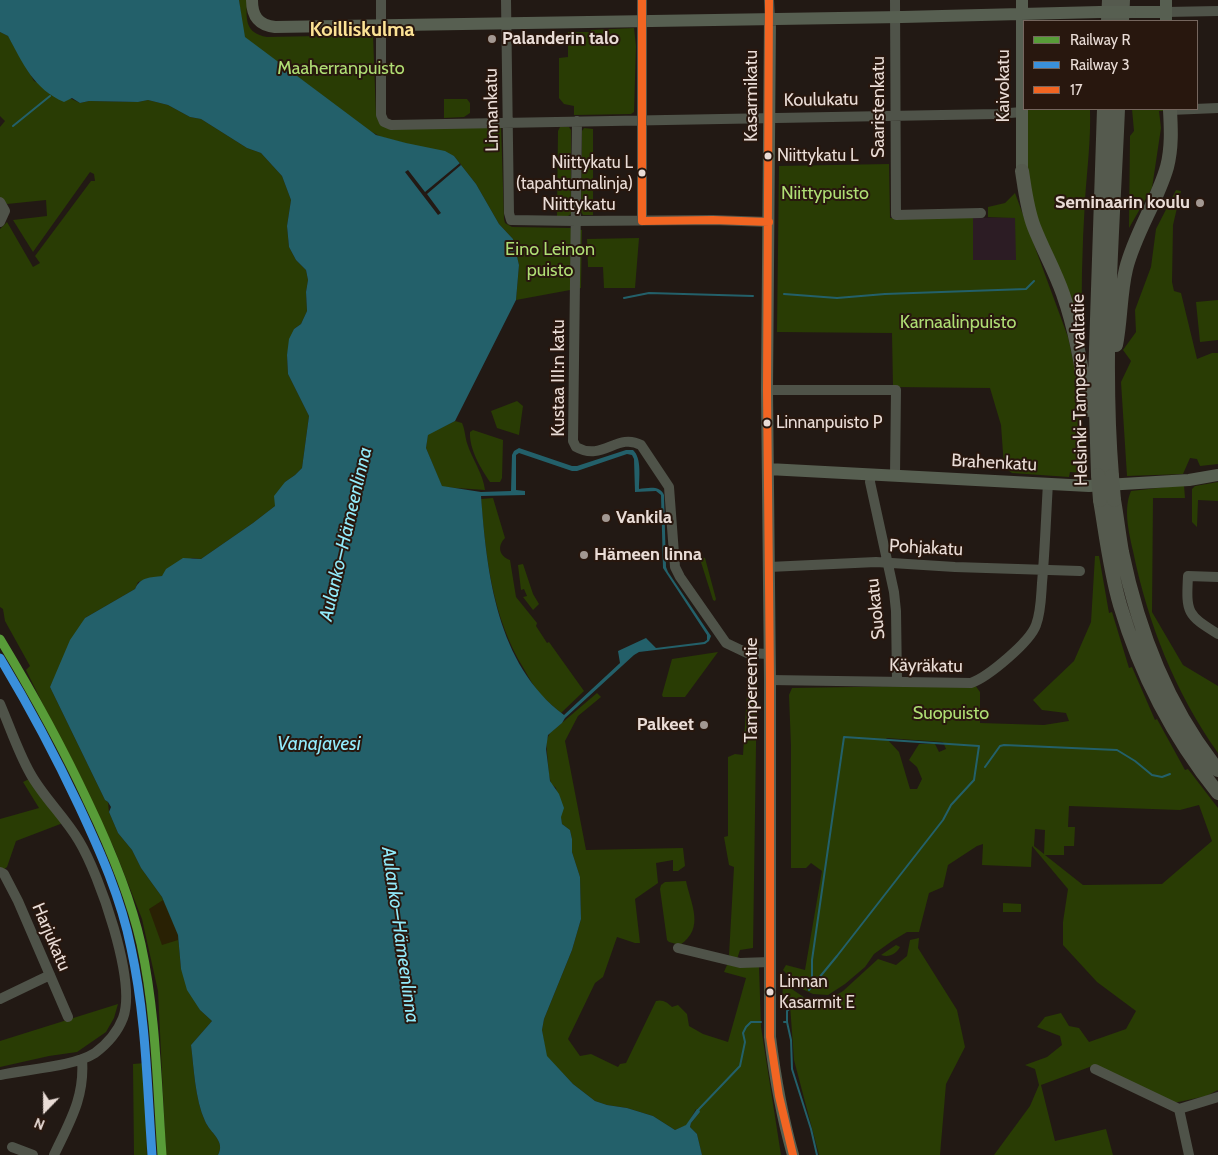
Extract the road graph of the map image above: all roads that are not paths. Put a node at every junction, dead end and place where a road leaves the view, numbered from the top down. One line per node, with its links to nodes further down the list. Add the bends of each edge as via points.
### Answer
1 (252, 0): 20 (main road, via 258,21 267,26)
2 (381, 0): 20 (street)
3 (506, 0): 19 (street, Linnankatu)
4 (642, 0): 18 (street)
5 (770, 0): 16 (street, Kasarmikatu)
6 (895, 0): 14 (street, Saaristenkatu)
7 (1022, 0): 13 (main road, Kaivokatu)
8 (1030, 0): 13 (main road, Kaivokatu)
9 (1109, 0): 15 (highway)
10 (1125, 11): 11 (main road); 15 (main road, bridge)
11 (1166, 11): 12 (street)
12 (1218, 11)
13 (1026, 14): 14 (main road); 15 (main road); 17 (main road, Kaivokatu)
14 (895, 17): 16 (main road); 28 (street, Saaristenkatu)
15 (1104, 17)
16 (770, 18): 18 (main road); 29 (main road, Kasarmikatu)
17 (1026, 20)
18 (642, 21): 19 (main road); 30 (street)
19 (506, 24): 20 (main road); 32 (street, Linnankatu)
20 (381, 25): 32 (street, Koulukatu, via 382,120 391,125)
21 (1023, 88): 27 (main road, Kaivokatu)
22 (1198, 108): 23 (street)
23 (1218, 108)
24 (1104, 110): 43 (highway, Helsinki-Tampere valtatie, via 1095,335)
25 (1118, 110): 41 (highway, Helsinki-Tampere valtatie)
26 (1170, 110): 41 (highway, via 1167,166 1126,270 1117,343)
27 (1022, 112): 28 (street, Koulukatu); 33 (main road, Kaivokatu)
28 (896, 116): 29 (street, Koulukatu); 35 (street, Saaristenkatu, via 896,215)
29 (769, 117): 30 (street, Koulukatu); 40 (main road, Kasarmikatu)
30 (642, 120): 31 (street, Koulukatu); 37 (street)
31 (577, 121): 32 (street, Koulukatu); 39 (street, Kustaa III:n katu)
32 (508, 122): 36 (street, Linnankatu)
33 (1022, 171): 43 (highway, via 1034,227 1062,292 1076,339)
34 (0, 202): 38 (street, via 5,211)
35 (981, 213)
36 (510, 218): 39 (street, Niittykatu, via 515,221)
37 (642, 221): 39 (street, Niittykatu); 40 (street, Niittykatu)
38 (0, 222)
39 (576, 222): 57 (street, Kustaa III:n katu, via 573,435 576,447 591,452 623,442 641,445 669,487 675,567 680,577 726,643 747,653)
40 (768, 222): 42 (main road, Tampereentie)
41 (1108, 372): 48 (highway, Helsinki-Tampere valtatie, via 1109,439)
42 (767, 390): 44 (main road, Tampereentie); 46 (street, via 896,390)
43 (1096, 461): 48 (highway, Helsinki-Tampere valtatie)
44 (768, 469): 45 (main road, Brahenkatu); 52 (main road, Tampereentie)
45 (871, 474): 46 (main road, Brahenkatu); 51 (street, Suokatu)
46 (895, 475): 49 (main road, Brahenkatu)
47 (1218, 475): 49 (main road, Brahenkatu, via 1122,486)
48 (1105, 476): 50 (highway, Helsinki-Tampere valtatie, bridge)
49 (1048, 483): 53 (street, Käyräkatu)
50 (1107, 500): 61 (highway, Helsinki-Tampere valtatie, via 1145,635 1179,711); 62 (highway, Helsinki-Tampere valtatie, via 1108,553 1120,605 1143,666 1184,747)
51 (886, 562): 52 (street, Pohjakatu); 53 (street, Pohjakatu); 59 (street, Suokatu, via 896,611)
52 (769, 567): 57 (main road, Tampereentie)
53 (1043, 570): 54 (street, Pohjakatu); 59 (street, Käyräkatu, via 1035,627 998,667 971,683)
54 (1080, 571)
55 (1218, 577): 56 (street, via 1188,576 1187,590 1190,613)
56 (1218, 634)
57 (769, 654): 58 (main road, Tampereentie)
58 (770, 680): 59 (street, Käyräkatu); 65 (main road, Tampereentie)
59 (897, 682)
60 (0, 704): 69 (street, via 30,774 93,866 116,937 126,987 124,1016 106,1044)
61 (1218, 770)
62 (1218, 793)
63 (0, 872): 66 (street, Harjukatu, via 18,901)
64 (678, 948): 65 (street, via 740,963)
65 (770, 962): 77 (main road, Tampereentie, via 770,1037 783,1119)
66 (50, 975): 67 (street); 68 (street, Harjukatu)
67 (0, 999)
68 (68, 1017)
69 (82, 1059): 71 (street); 76 (street, via 80,1098)
70 (1094, 1069): 73 (street)
71 (0, 1076)
72 (1218, 1097): 73 (street)
73 (1179, 1109): 78 (street)
74 (12, 1147): 75 (street)
75 (33, 1155)
76 (54, 1155)
77 (794, 1155)
78 (1189, 1155)

